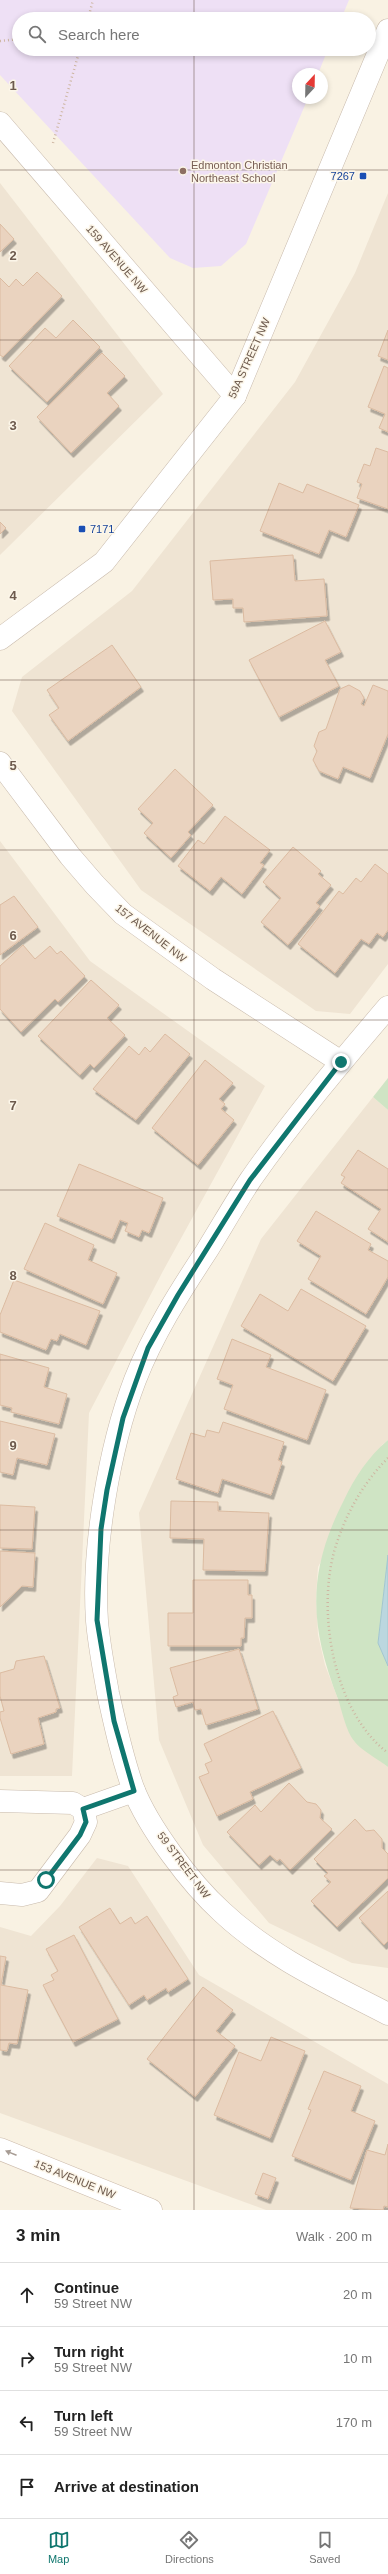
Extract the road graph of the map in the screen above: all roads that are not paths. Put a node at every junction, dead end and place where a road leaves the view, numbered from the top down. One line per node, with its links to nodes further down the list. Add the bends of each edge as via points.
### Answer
1 (388, 30): 3 (street, 59A STREET NW)
2 (0, 123): 3 (street, 159 AVENUE NW)
3 (235, 396): 4 (street, 59A STREET NW, via 104,562)
4 (0, 639)
5 (0, 763): 7 (street, 157 AVENUE NW, via 70,856 123,914 213,979)
6 (388, 1006): 7 (street, 59 STREET NW)
7 (341, 1062): 8 (street, 59 STREET NW, via 250,1180 174,1302 148,1348 123,1418 101,1529 97,1620 114,1721)
8 (134, 1791): 10 (street); 12 (street, 59 STREET NW, via 164,1842 195,1884 221,1911 258,1943 294,1966)
9 (0, 1801): 10 (street, via 58,1801 73,1803)
10 (83, 1809): 11 (street, via 86,1822 80,1835 38,1891 22,1896)
11 (0, 1893)
12 (388, 2014)
13 (0, 2149): 14 (street, 153 AVENUE NW, one-way to 13)
14 (151, 2210)

